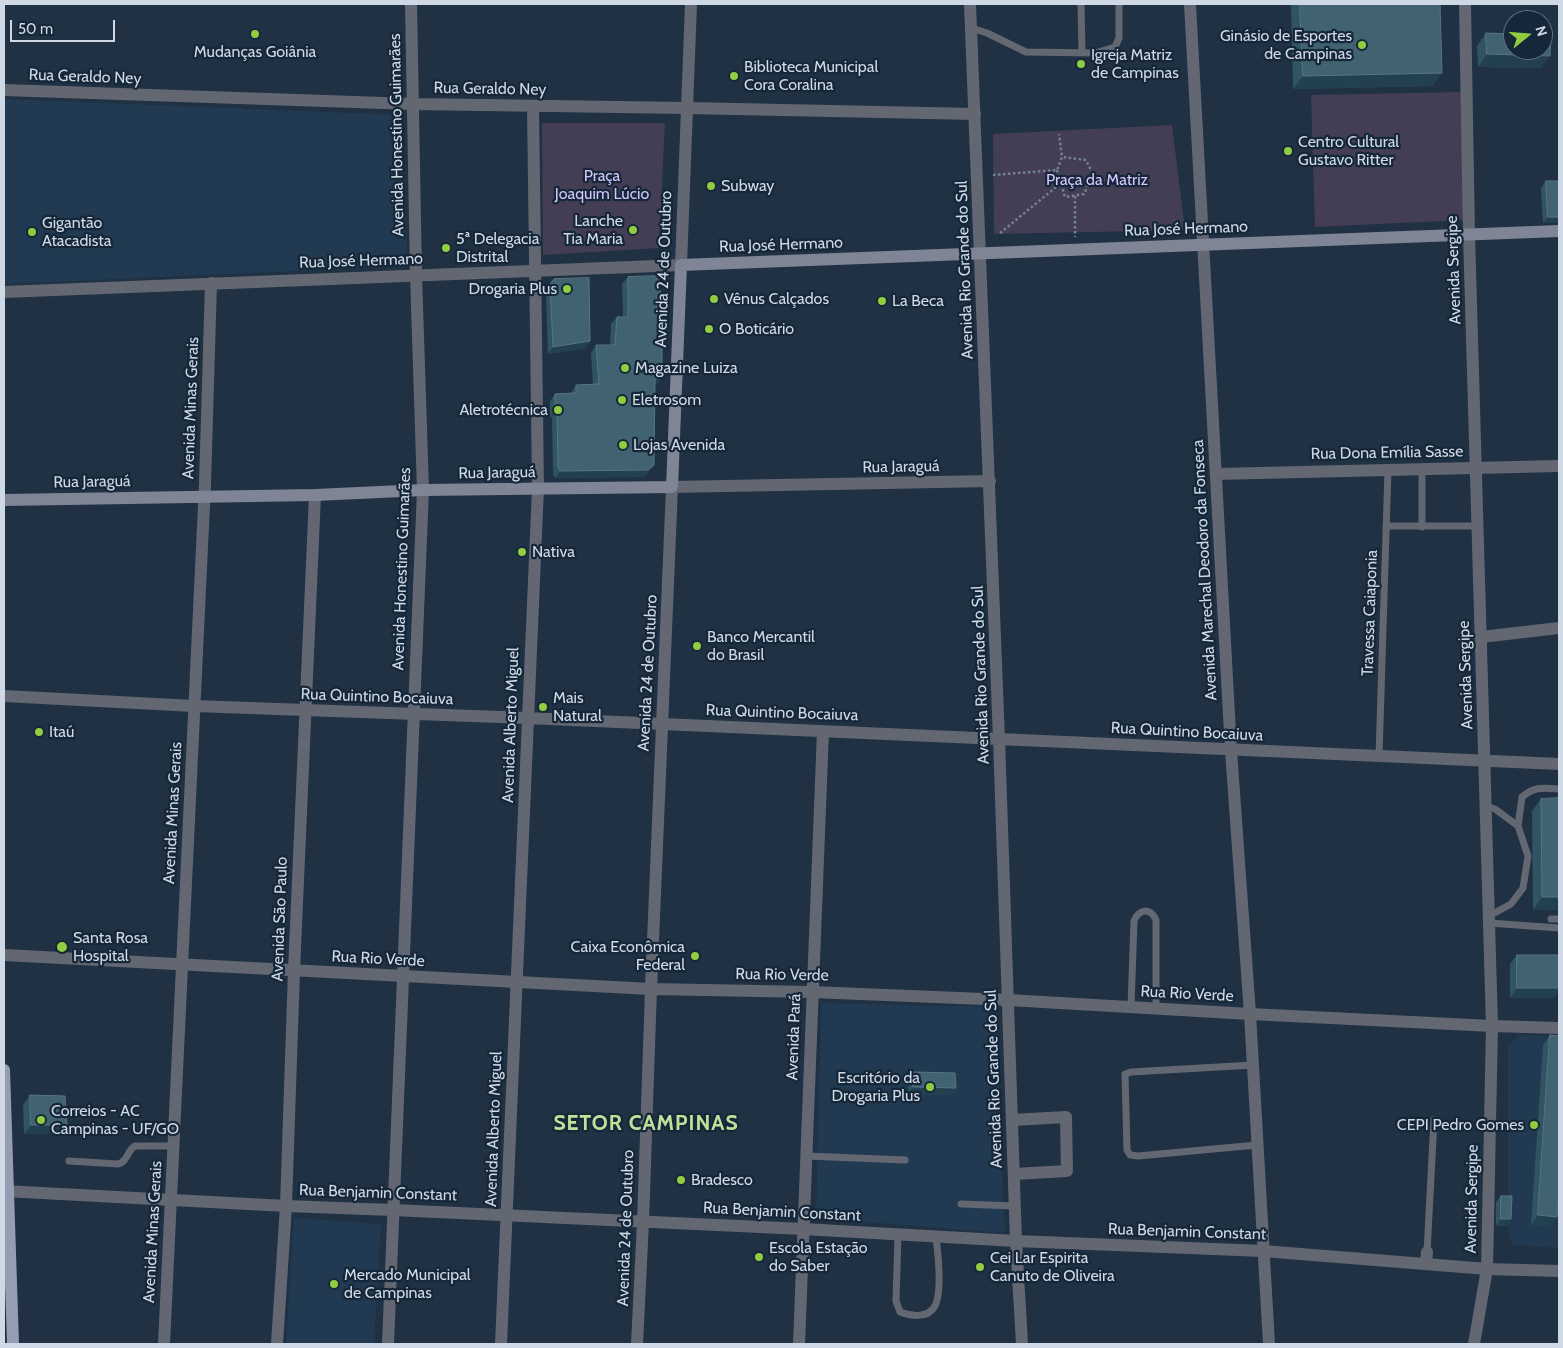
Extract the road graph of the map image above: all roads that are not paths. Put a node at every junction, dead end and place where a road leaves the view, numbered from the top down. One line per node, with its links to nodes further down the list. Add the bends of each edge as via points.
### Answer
1 (411, 4): 11 (street, Avenida Honestino Guimarães)
2 (691, 4): 13 (street, Avenida 24 de Outubro)
3 (970, 4): 8 (street, Avenida Rio Grande do Sul)
4 (1081, 4): 9 (lane)
5 (1118, 4): 9 (lane, via 1119,38 1115,47 1095,54)
6 (1190, 4): 17 (street, Avenida Marechal Deodoro da Fonseca)
7 (1465, 4): 16 (street, Avenida Sergipe)
8 (971, 28): 9 (lane, via 1026,52); 14 (street, Avenida Rio Grande do Sul)
9 (1082, 53)
10 (4, 90): 11 (street, Rua Geraldo Ney)
11 (413, 104): 12 (street, Rua Geraldo Ney); 21 (street, Avenida Honestino Guimarães)
12 (534, 106): 13 (street, Rua Geraldo Ney); 20 (street, Avenida Alberto Miguel)
13 (687, 108): 14 (street, Rua Geraldo Ney); 19 (street, Avenida 24 de Outubro)
14 (975, 114): 18 (street, Avenida Rio Grande do Sul)
15 (1559, 231): 16 (main road, Rua José Hermano)
16 (1469, 234): 17 (main road, Rua José Hermano); 25 (street, Avenida Sergipe)
17 (1204, 245): 18 (main road, Rua José Hermano); 28 (street, Avenida Marechal Deodoro da Fonseca)
18 (980, 254): 19 (main road, Rua José Hermano); 29 (street, Avenida Rio Grande do Sul)
19 (681, 265): 20 (street, Rua José Hermano); 30 (main road, Avenida 24 de Outubro)
20 (535, 270): 21 (street, Rua José Hermano); 31 (street, Avenida Alberto Miguel)
21 (416, 275): 22 (street, Rua José Hermano); 32 (street, Avenida Honestino Guimarães)
22 (212, 283): 23 (street, Rua José Hermano); 34 (street, Avenida Minas Gerais)
23 (4, 292)
24 (1559, 466): 25 (street, Rua Dona Emília Sasse)
25 (1476, 468): 26 (street, Rua Dona Emília Sasse); 37 (street, Avenida Sergipe)
26 (1422, 469): 27 (street, Rua Dona Emília Sasse); 38 (lane)
27 (1388, 470): 28 (street, Rua Dona Emília Sasse); 36 (lane, Travessa Caiaponia)
28 (1216, 474): 49 (street, Avenida Marechal Deodoro da Fonseca)
29 (990, 481): 30 (street, Rua Jaraguá); 48 (street, Avenida Rio Grande do Sul)
30 (672, 487): 31 (main road, Rua Jaraguá); 46 (street, Avenida 24 de Outubro)
31 (538, 488): 32 (main road, Rua Jaraguá); 45 (street, Avenida Alberto Miguel)
32 (423, 490): 33 (main road, Rua Jaraguá); 44 (street, Avenida Honestino Guimarães)
33 (315, 495): 34 (main road, Rua Jaraguá); 43 (street, Avenida São Paulo)
34 (204, 496): 35 (main road, Rua Jaraguá); 42 (street, Avenida Minas Gerais)
35 (4, 500)
36 (1386, 526): 38 (lane); 50 (lane, Travessa Caiaponia)
37 (1478, 526): 38 (lane); 40 (street, Avenida Sergipe)
38 (1422, 527)
39 (1559, 628): 40 (street)
40 (1481, 637): 51 (street, Avenida Sergipe)
41 (4, 696): 42 (street, Rua Quintino Bocaiuva)
42 (194, 706): 43 (street, Rua Quintino Bocaiuva); 61 (street, Avenida Minas Gerais)
43 (306, 710): 44 (street, Rua Quintino Bocaiuva); 62 (street, Avenida São Paulo)
44 (414, 714): 45 (street, Rua Quintino Bocaiuva); 63 (street, Avenida Honestino Guimarães)
45 (528, 718): 46 (street, Rua Quintino Bocaiuva); 64 (street, Avenida Alberto Miguel)
46 (662, 724): 47 (street, Rua Quintino Bocaiuva); 65 (street, Avenida 24 de Outubro)
47 (823, 731): 48 (street, Rua Quintino Bocaiuva); 66 (street, Avenida Pará)
48 (999, 739): 49 (street, Rua Quintino Bocaiuva); 67 (street, Avenida Rio Grande do Sul)
49 (1231, 750): 50 (street, Rua Quintino Bocaiuva); 70 (street, Avenida Marechal Deodoro da Fonseca)
50 (1379, 756): 51 (street, Rua Quintino Bocaiuva)
51 (1485, 761): 52 (street, Rua Quintino Bocaiuva); 54 (street, Avenida Sergipe)
52 (1559, 764)
53 (1559, 788): 55 (lane, via 1530,790 1522,797)
54 (1486, 806): 55 (lane); 56 (street, Avenida Sergipe)
55 (1518, 826): 56 (lane, via 1528,856 1523,888 1511,904)
56 (1489, 919): 59 (lane); 71 (street, Avenida Sergipe)
57 (1551, 919): 58 (lane)
58 (1559, 919)
59 (1559, 928)
60 (4, 955): 61 (street, Rua Rio Verde)
61 (182, 965): 62 (street, Rua Rio Verde); 78 (street, Avenida Minas Gerais)
62 (294, 971): 63 (street, Rua Rio Verde); 86 (street, Avenida São Paulo)
63 (403, 976): 64 (street, Rua Rio Verde); 88 (street, Avenida Honestino Guimarães)
64 (516, 982): 65 (street, Rua Rio Verde); 89 (street, Avenida Alberto Miguel)
65 (650, 989): 66 (street, Rua Rio Verde); 90 (street, Avenida 24 de Outubro)
66 (812, 992): 67 (street, Rua Rio Verde); 79 (street, Avenida Pará)
67 (1008, 1000): 68 (street, Rua Rio Verde); 75 (street, Avenida Rio Grande do Sul)
68 (1131, 1007): 69 (street, Rua Rio Verde); 69 (lane, via 1134,921 1137,914 1150,912 1156,920)
69 (1156, 1008): 70 (street, Rua Rio Verde)
70 (1250, 1014): 71 (street, Rua Rio Verde); 73 (street, Avenida Marechal Deodoro da Fonseca)
71 (1492, 1026): 72 (street, Rua Rio Verde); 97 (street, Avenida Sergipe)
72 (1559, 1028)
73 (1253, 1065): 77 (street, Avenida Marechal Deodoro da Fonseca); 77 (lane, via 1125,1074 1127,1150 1130,1155 1138,1156)
74 (4, 1070): 83 (main road)
75 (1012, 1120): 82 (street, Avenida Rio Grande do Sul); 82 (street, via 1066,1117 1067,1172)
76 (1434, 1120): 96 (lane)
77 (1257, 1145): 95 (street, Avenida Marechal Deodoro da Fonseca)
78 (173, 1146): 80 (lane, via 135,1146 118,1164); 84 (street, Avenida Minas Gerais)
79 (806, 1156): 81 (lane); 91 (street, Avenida Pará)
80 (69, 1160)
81 (905, 1160)
82 (1014, 1174): 87 (street, Avenida Rio Grande do Sul)
83 (6, 1191): 84 (street, Rua Benjamin Constant); 99 (main road)
84 (171, 1199): 86 (street, Rua Benjamin Constant); 100 (street, Avenida Minas Gerais)
85 (961, 1204): 87 (lane)
86 (286, 1206): 88 (street, Rua Benjamin Constant); 101 (street, Avenida São Paulo)
87 (1015, 1206): 94 (street, Avenida Rio Grande do Sul)
88 (393, 1210): 89 (street, Rua Benjamin Constant); 102 (street, Avenida Honestino Guimarães)
89 (506, 1215): 90 (street, Rua Benjamin Constant); 103 (street, Avenida Alberto Miguel)
90 (643, 1222): 91 (street, Rua Benjamin Constant); 104 (street, Avenida 24 de Outubro)
91 (803, 1229): 92 (street, Rua Benjamin Constant); 105 (street, Avenida Pará)
92 (898, 1235): 93 (street, Rua Benjamin Constant); 93 (lane, via 896,1301 900,1312 919,1315 929,1313 935,1307 938,1291)
93 (936, 1237): 94 (street, Rua Benjamin Constant)
94 (1016, 1242): 95 (street, Rua Benjamin Constant); 106 (street, Avenida Rio Grande do Sul)
95 (1263, 1251): 96 (street, Rua Benjamin Constant); 107 (street, Avenida Marechal Deodoro da Fonseca)
96 (1427, 1258): 97 (street, Rua Benjamin Constant)
97 (1487, 1269): 98 (street, Rua Benjamin Constant); 108 (street, Avenida Sergipe)
98 (1559, 1271)
99 (12, 1344)
100 (164, 1344)
101 (277, 1344)
102 (388, 1344)
103 (501, 1344)
104 (637, 1344)
105 (799, 1344)
106 (1022, 1344)
107 (1269, 1344)
108 (1474, 1344)

